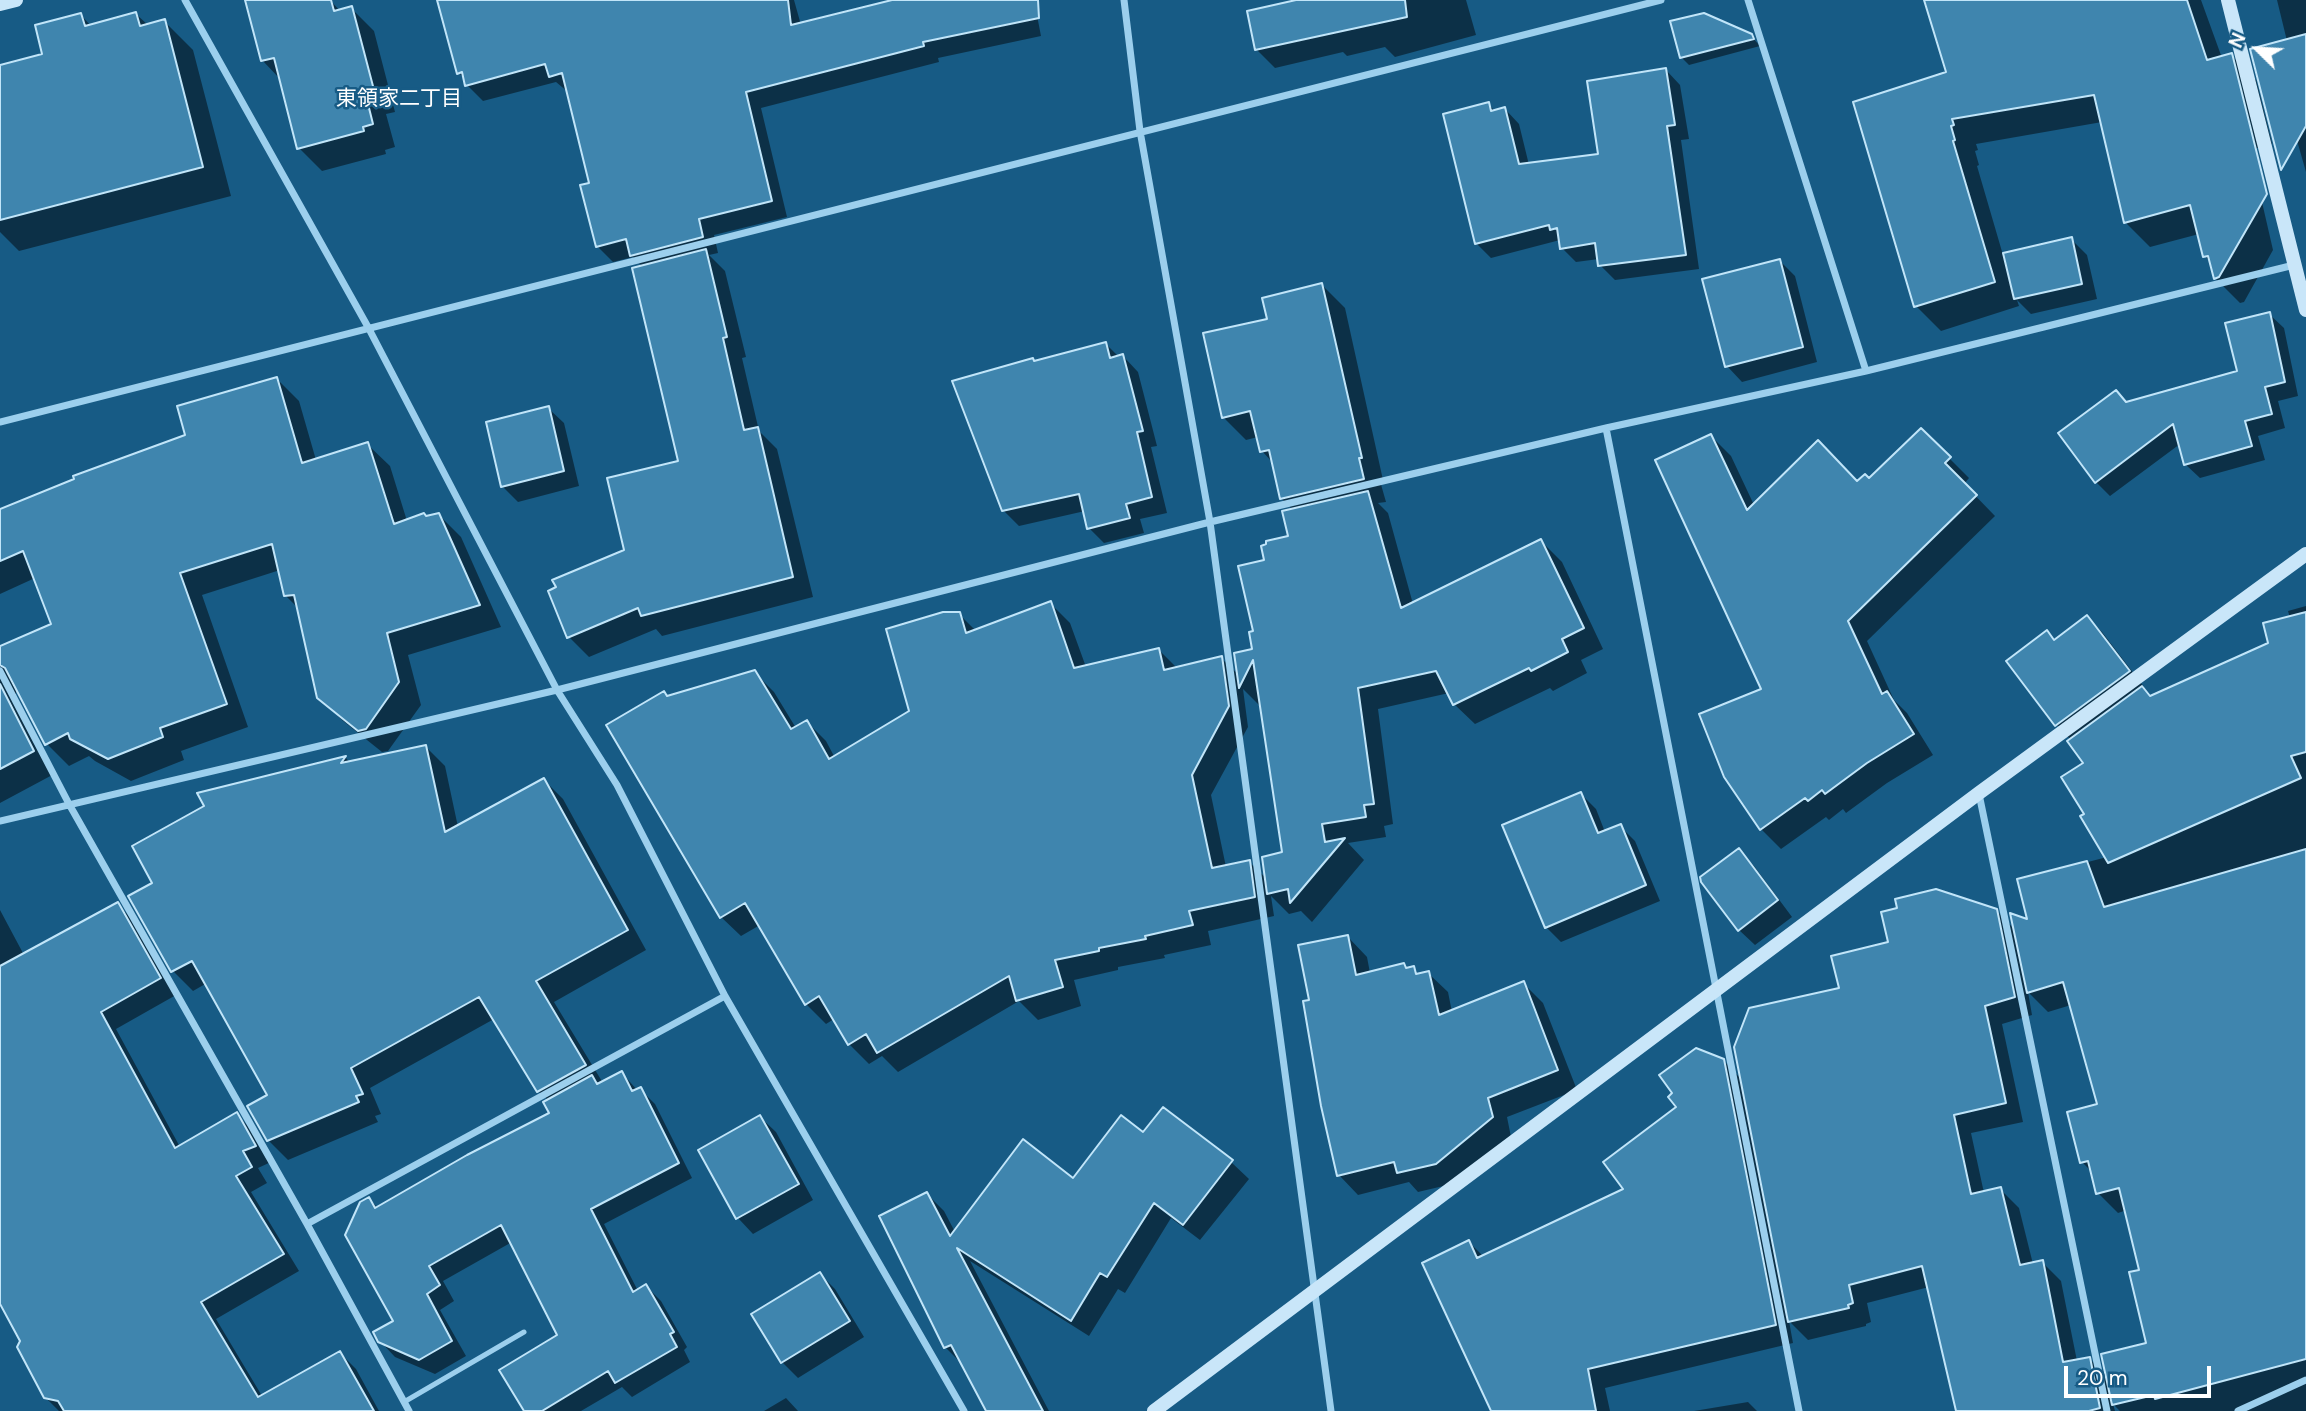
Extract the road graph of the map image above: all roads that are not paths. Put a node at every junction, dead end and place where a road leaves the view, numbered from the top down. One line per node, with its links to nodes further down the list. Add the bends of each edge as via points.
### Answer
1 (16, 0): 7 (street)
2 (186, 0): 11 (street)
3 (1124, 0): 8 (street)
4 (1661, 0): 8 (street)
5 (1748, 0): 12 (street)
6 (2228, 0): 9 (street)
7 (0, 4)
8 (1140, 131): 11 (street); 15 (street)
9 (2294, 265): 10 (street); 12 (street)
10 (2306, 310)
11 (368, 327): 13 (street); 18 (street)
12 (1866, 371): 14 (street)
13 (0, 422)
14 (1606, 428): 15 (street); 22 (street)
15 (1210, 522): 18 (street); 25 (street)
16 (2306, 554): 19 (street)
17 (0, 671): 20 (street)
18 (557, 690): 20 (street); 23 (street, via 617,785)
19 (1979, 793): 22 (street); 34 (street)
20 (69, 804): 21 (street); 24 (street)
21 (0, 821)
22 (1716, 990): 25 (street); 33 (street)
23 (725, 996): 24 (street); 30 (street)
24 (307, 1224): 28 (street)
25 (1315, 1291): 31 (street); 32 (street)
26 (524, 1332): 28 (lane)
27 (2306, 1380): 35 (street)
28 (404, 1402): 29 (street)
29 (409, 1411)
30 (964, 1411)
31 (1154, 1411)
32 (1331, 1411)
33 (1799, 1411)
34 (2107, 1411)
35 (2238, 1411)

